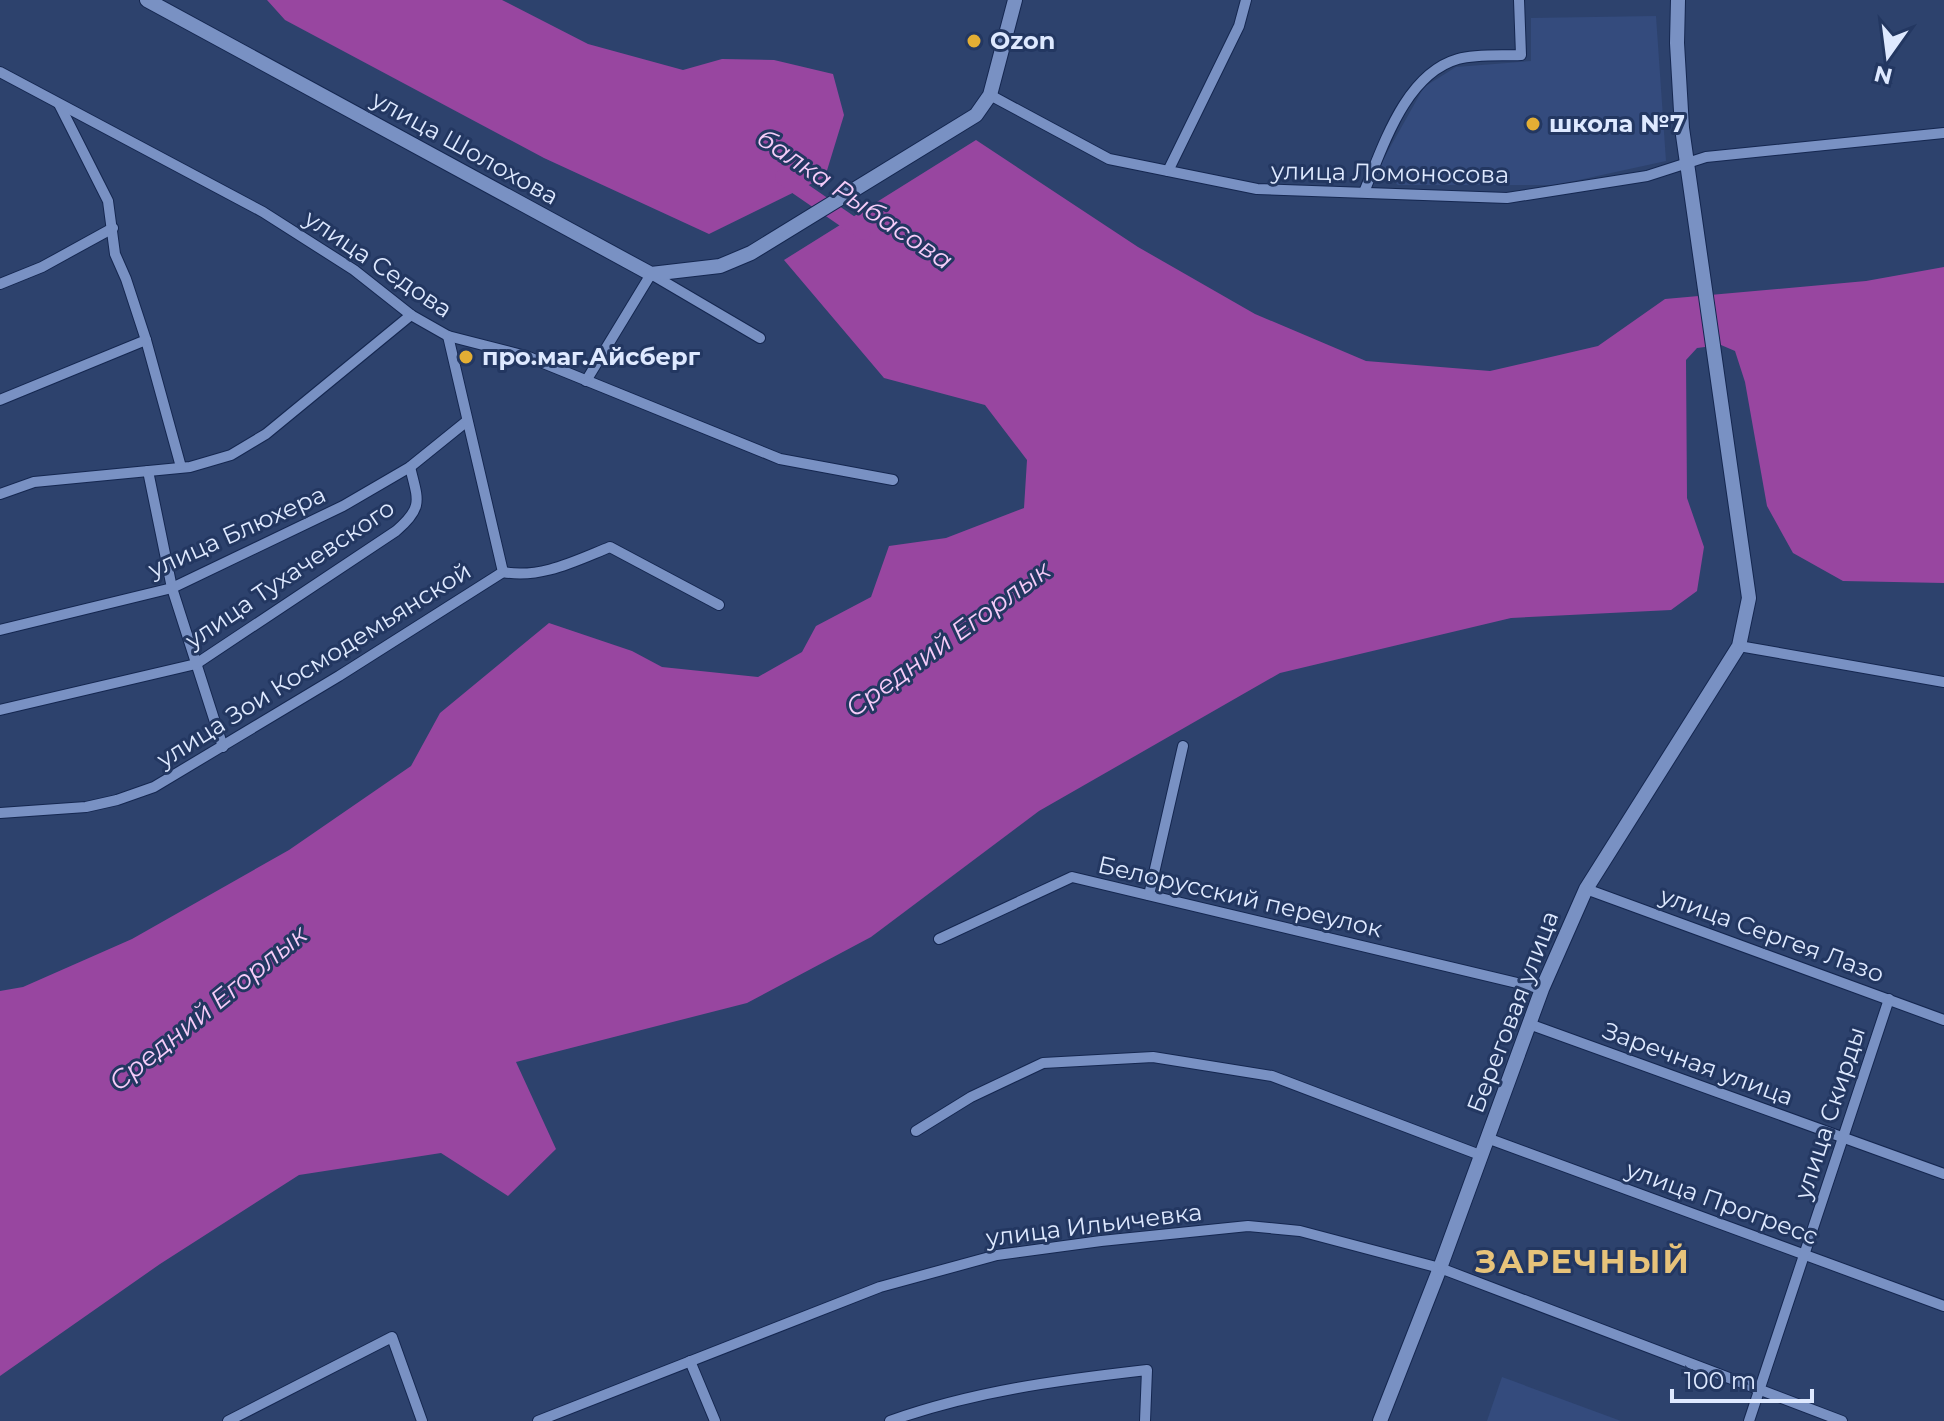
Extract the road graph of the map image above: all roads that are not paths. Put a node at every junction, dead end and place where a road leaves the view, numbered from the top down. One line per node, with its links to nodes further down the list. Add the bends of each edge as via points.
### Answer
1 (147, 0): 14 (main road, улица Шолохова)
2 (1015, 0): 7 (main road)
3 (1246, 0): 11 (street, via 1239,26)
4 (1519, 0): 12 (street, via 1521,55 1459,59 1437,70 1408,97)
5 (1678, 0): 10 (main road, via 1680,99)
6 (0, 72): 8 (street, улица Седова)
7 (990, 95): 11 (street, улица Ломоносова, via 1109,159); 14 (main road, via 976,115 751,253 720,266)
8 (59, 104): 13 (street, via 108,201); 16 (street, улица Седова, via 263,212 354,270)
9 (1944, 133): 10 (street, улица Ломоносова)
10 (1688, 163): 12 (street, улица Ломоносова, via 1647,176 1507,198); 32 (main road, via 1749,598)
11 (1168, 171): 12 (street, улица Ломоносова, via 1257,189)
12 (1364, 192)
13 (113, 228): 15 (street); 19 (street, via 115,254)
14 (651, 274): 18 (street, улица Шолохова); 20 (street)
15 (0, 284)
16 (411, 315): 17 (street, улица Седова); 23 (street, via 266,434 231,455)
17 (448, 336): 20 (street, улица Седова, via 526,356); 22 (street, улица Зои Космодемьянской)
18 (760, 338)
19 (146, 340): 21 (street); 23 (street)
20 (586, 381): 26 (street, улица Седова, via 780,459)
21 (0, 400)
22 (467, 421): 24 (street, улица Блюхера); 28 (street, улица Зои Космодемьянской)
23 (181, 467): 25 (street)
24 (410, 467): 29 (street, улица Блюхера, via 343,506); 33 (street, улица Тухачевского, via 419,503 413,517)
25 (148, 471): 27 (street, via 34,482); 29 (street)
26 (893, 480)
27 (0, 494)
28 (503, 572): 30 (street, via 524,576 610,547); 37 (street, улица Зои Космодемьянской)
29 (172, 588): 31 (street, улица Блюхера); 33 (street)
30 (719, 605)
31 (0, 630)
32 (1739, 646): 34 (street); 39 (main road, Береговая улица)
33 (196, 664): 35 (street, улица Тухачевского); 37 (street)
34 (1944, 682)
35 (0, 710)
36 (1183, 746): 40 (street)
37 (223, 747): 38 (street, улица Зои Космодемьянской, via 154,787 117,800)
38 (0, 813)
39 (1586, 889): 42 (main road, Береговая улица); 43 (street, улица Сергея Лазо)
40 (1149, 895): 41 (street, Белорусский переулок, via 1072,877); 42 (street, Белорусский переулок)
41 (939, 939)
42 (1542, 989): 45 (main road, Береговая улица)
43 (1889, 999): 44 (street, улица Сергея Лазо); 47 (street, улица Скирды)
44 (1944, 1020)
45 (1529, 1024): 47 (street, Заречная улица); 48 (main road, Береговая улица)
46 (916, 1131): 49 (street, via 971,1097 1043,1063 1153,1057 1272,1076)
47 (1843, 1137): 50 (street, Заречная улица); 51 (street, улица Скирды)
48 (1487, 1138): 49 (main road, Береговая улица); 51 (street, улица Прогресс)
49 (1480, 1155): 52 (main road, Береговая улица)
50 (1944, 1174)
51 (1804, 1254): 53 (street, улица Прогресс); 55 (street, улица Скирды)
52 (1440, 1268): 54 (street, улица Ильичевка, via 1300,1231 1248,1226 1101,1241 997,1255 880,1287); 55 (street, улица Ильичевка); 62 (main road, Береговая улица)
53 (1944, 1306)
54 (690, 1361): 58 (street, улица Ильичевка); 59 (street)
55 (1759, 1390): 63 (street, улица Скирды); 64 (street, улица Ильичевка)
56 (228, 1421): 57 (street, via 392,1337)
57 (422, 1421)
58 (538, 1421)
59 (715, 1421)
60 (890, 1421): 61 (street, via 1038,1382 1147,1370)
61 (1145, 1421)
62 (1380, 1421)
63 (1749, 1421)
64 (1842, 1421)

